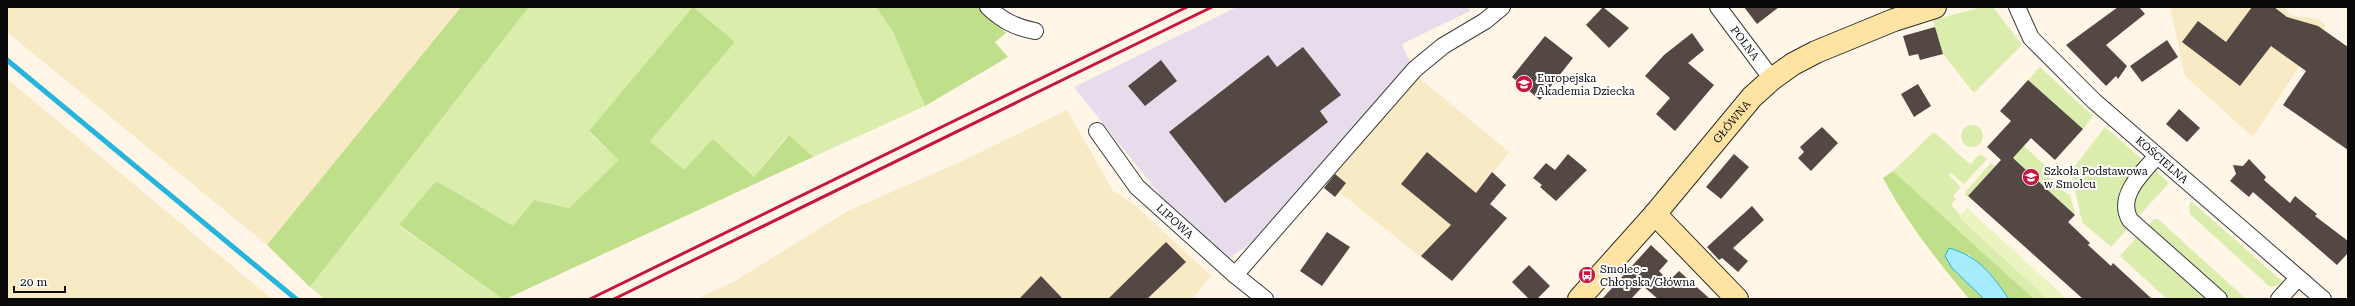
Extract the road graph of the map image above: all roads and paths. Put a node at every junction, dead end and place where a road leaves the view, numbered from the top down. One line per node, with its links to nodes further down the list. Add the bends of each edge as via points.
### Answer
1 (988, 7): 6 (street, via 1000,19 1015,28)
2 (1502, 7): 11 (street, via 1486,21 1443,46 1415,69)
3 (1718, 7): 7 (street, POLNA)
4 (1935, 7): 7 (street, GŁÓWNA, via 1894,20 1816,52)
5 (2017, 7): 9 (street, KOŚCIELNA, via 2031,38 2042,50 2094,101)
6 (1035, 32)
7 (1772, 79): 10 (street, GŁÓWNA, via 1752,97)
8 (1097, 131): 11 (street, LIPOWA, via 1138,187)
9 (2157, 156): 12 (street, KOŚCIELNA); 16 (street, via 2130,190 2126,198 2126,213 2130,220)
10 (1655, 214): 14 (street, GŁÓWNA); 15 (street)
11 (1235, 275): 13 (street, LIPOWA)
12 (2298, 278): 17 (street); 18 (street, KOŚCIELNA)
13 (1265, 299)
14 (1579, 299)
15 (1737, 299)
16 (2219, 299)
17 (2279, 299)
18 (2323, 299)

